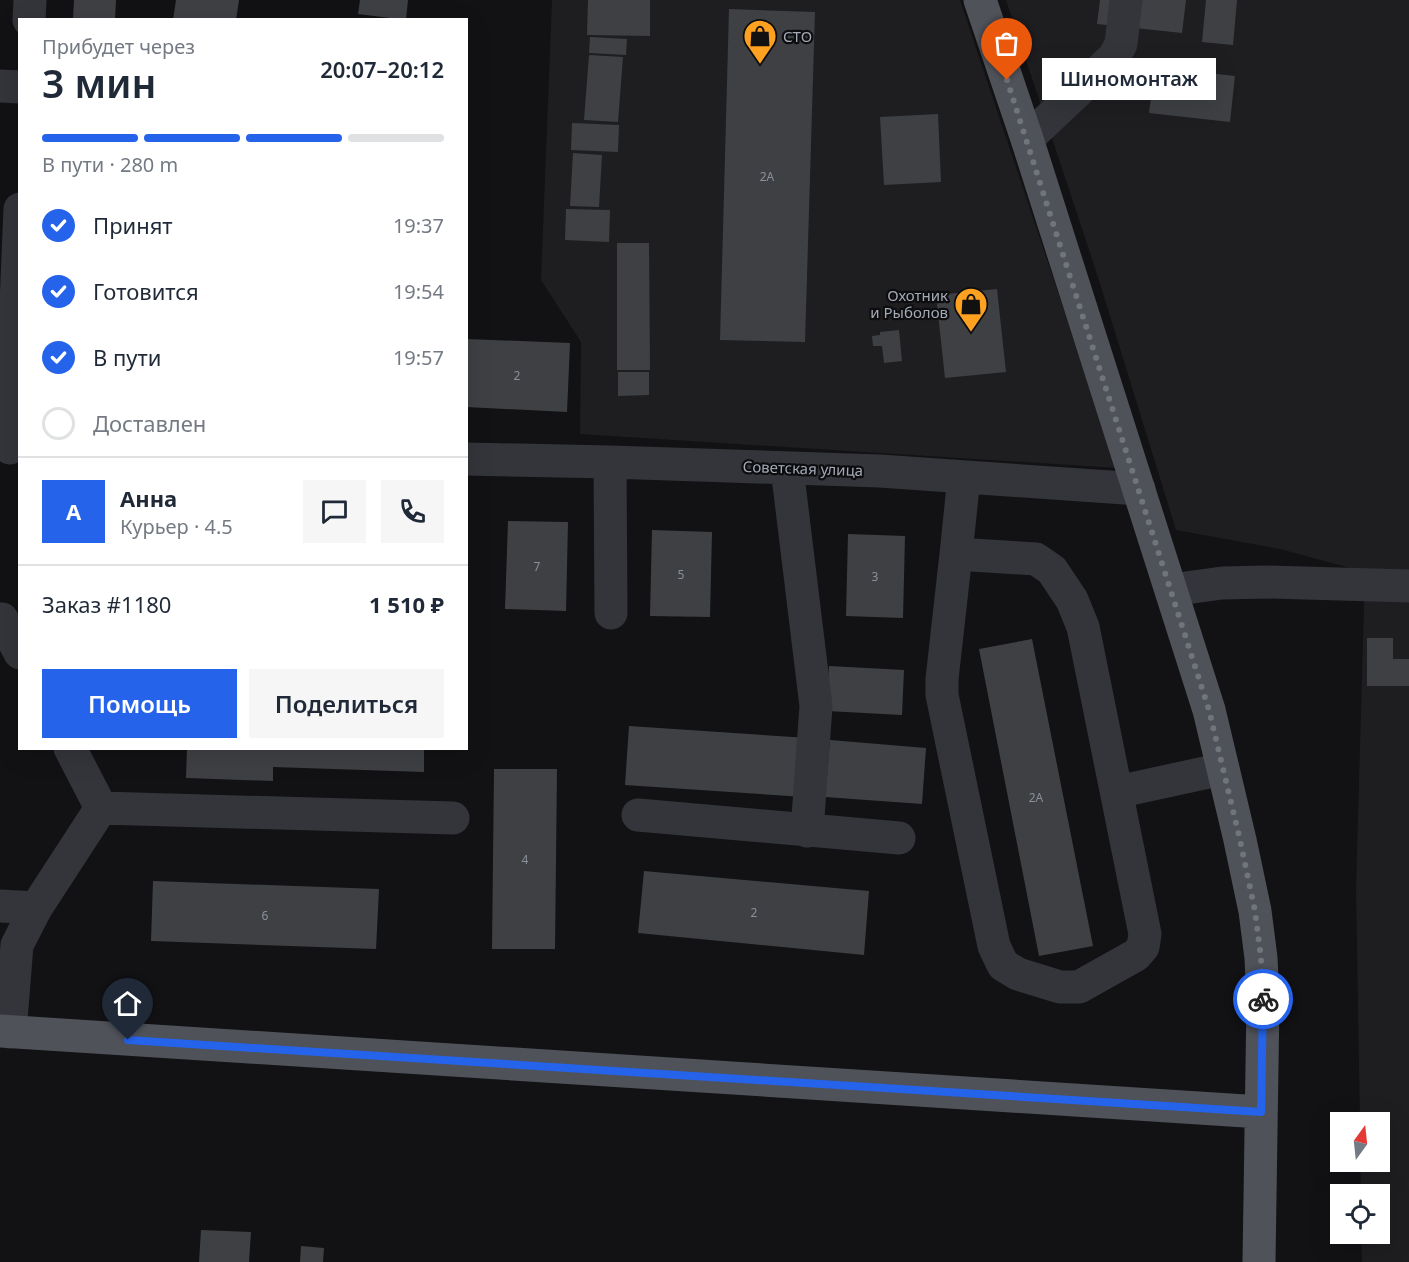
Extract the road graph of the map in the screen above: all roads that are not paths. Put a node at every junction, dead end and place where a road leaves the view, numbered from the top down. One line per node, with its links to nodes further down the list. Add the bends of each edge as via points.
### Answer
1 (30, 0): 4 (street)
2 (980, 0): 7 (main road)
3 (1126, 0): 7 (street, via 1121,44 1114,57)
4 (29, 18)
5 (0, 86): 6 (street)
6 (18, 87)
7 (1027, 139): 15 (main road)
8 (18, 220): 9 (street)
9 (8, 277): 10 (street)
10 (10, 448)
11 (468, 459): 12 (street, Советская улица)
12 (610, 462): 13 (street, Советская улица); 19 (street)
13 (787, 468): 14 (street, Советская улица); 28 (street, via 816,706)
14 (964, 477): 15 (street, Советская улица); 16 (street)
15 (1139, 489): 18 (main road)
16 (956, 554): 24 (street, via 1036,559 1052,570 1072,600 1083,627); 24 (street, via 942,695 993,946 1003,965 1018,974 1060,987 1080,987 1136,955 1143,947 1145,934)
17 (1409, 586): 18 (street, via 1266,582)
18 (1171, 590): 23 (main road, via 1209,710)
19 (610, 613)
20 (0, 619): 21 (street)
21 (18, 649)
22 (71, 750): 25 (street)
23 (1223, 769): 24 (street); 33 (main road, via 1255,911 1261,958)
24 (1117, 792)
25 (101, 808): 27 (street); 31 (street)
26 (638, 815): 28 (street)
27 (453, 818)
28 (807, 831): 29 (street)
29 (899, 838)
30 (0, 906): 31 (street)
31 (36, 908): 32 (street, via 17,945)
32 (5, 1032): 33 (main road)
33 (1261, 1112): 34 (main road)
34 (1260, 1262)

